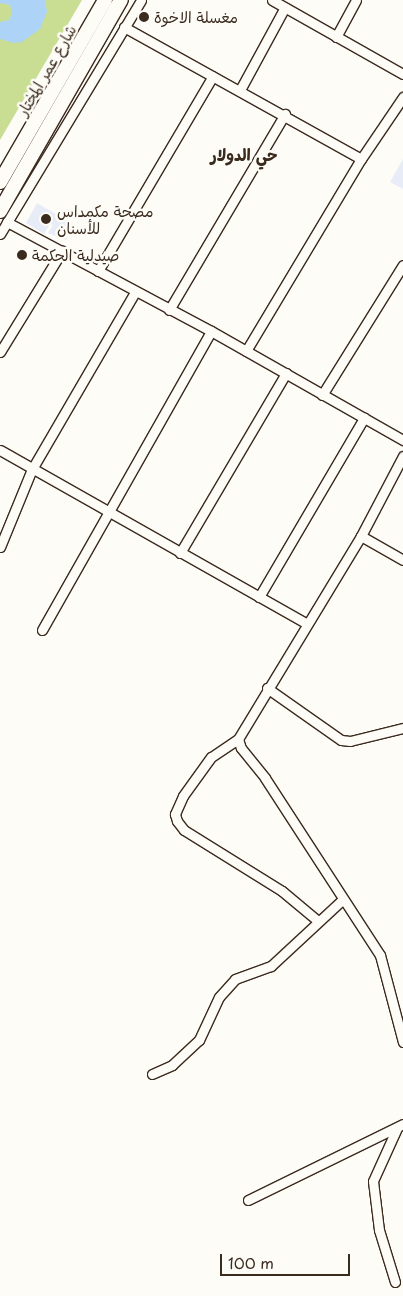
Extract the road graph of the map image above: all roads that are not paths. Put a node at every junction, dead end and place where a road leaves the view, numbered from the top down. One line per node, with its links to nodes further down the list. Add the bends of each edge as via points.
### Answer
1 (105, 0): 15 (main road, شارع عمر المختار)
2 (121, 0): 16 (main road)
3 (140, 0): 7 (street)
4 (272, 0): 6 (street)
5 (356, 0): 8 (street)
6 (284, 7): 8 (street); 11 (street)
7 (124, 27): 10 (street); 16 (street)
8 (336, 36): 9 (street)
9 (403, 74)
10 (213, 76): 11 (street); 20 (street)
11 (240, 90): 13 (street)
12 (403, 97): 14 (street)
13 (285, 114): 14 (street); 22 (street)
14 (361, 159): 24 (street)
15 (0, 182)
16 (4, 217): 17 (street); 18 (street)
17 (0, 234)
18 (62, 251): 20 (street); 25 (street)
19 (403, 264): 27 (street)
20 (98, 271): 21 (street)
21 (135, 292): 22 (street); 32 (street)
22 (169, 310): 23 (street)
23 (211, 331): 24 (street); 33 (street)
24 (246, 351): 26 (street)
25 (0, 352)
26 (286, 374): 27 (street); 36 (street)
27 (322, 394): 28 (street)
28 (364, 418): 29 (street); 38 (street)
29 (403, 440)
30 (0, 450): 32 (street)
31 (403, 456): 34 (street)
32 (32, 469): 33 (street); 35 (street)
33 (107, 513): 36 (street); 40 (street)
34 (361, 536): 37 (street); 39 (street)
35 (0, 546)
36 (180, 553): 38 (street)
37 (403, 560)
38 (260, 597): 39 (street)
39 (307, 624): 41 (street)
40 (42, 630)
41 (267, 688): 42 (street, via 342,740 392,733); 43 (street)
42 (403, 728)
43 (238, 739): 44 (street); 45 (street, via 211,757 183,796 175,814 177,821 184,830 282,891)
44 (343, 898): 45 (street); 46 (street, via 380,955)
45 (318, 921): 47 (street, via 271,966 235,979 219,997 199,1040 172,1066)
46 (403, 1042)
47 (152, 1074)
48 (400, 1126): 49 (street); 50 (street, via 373,1181 379,1230)
49 (248, 1200)
50 (395, 1282)

